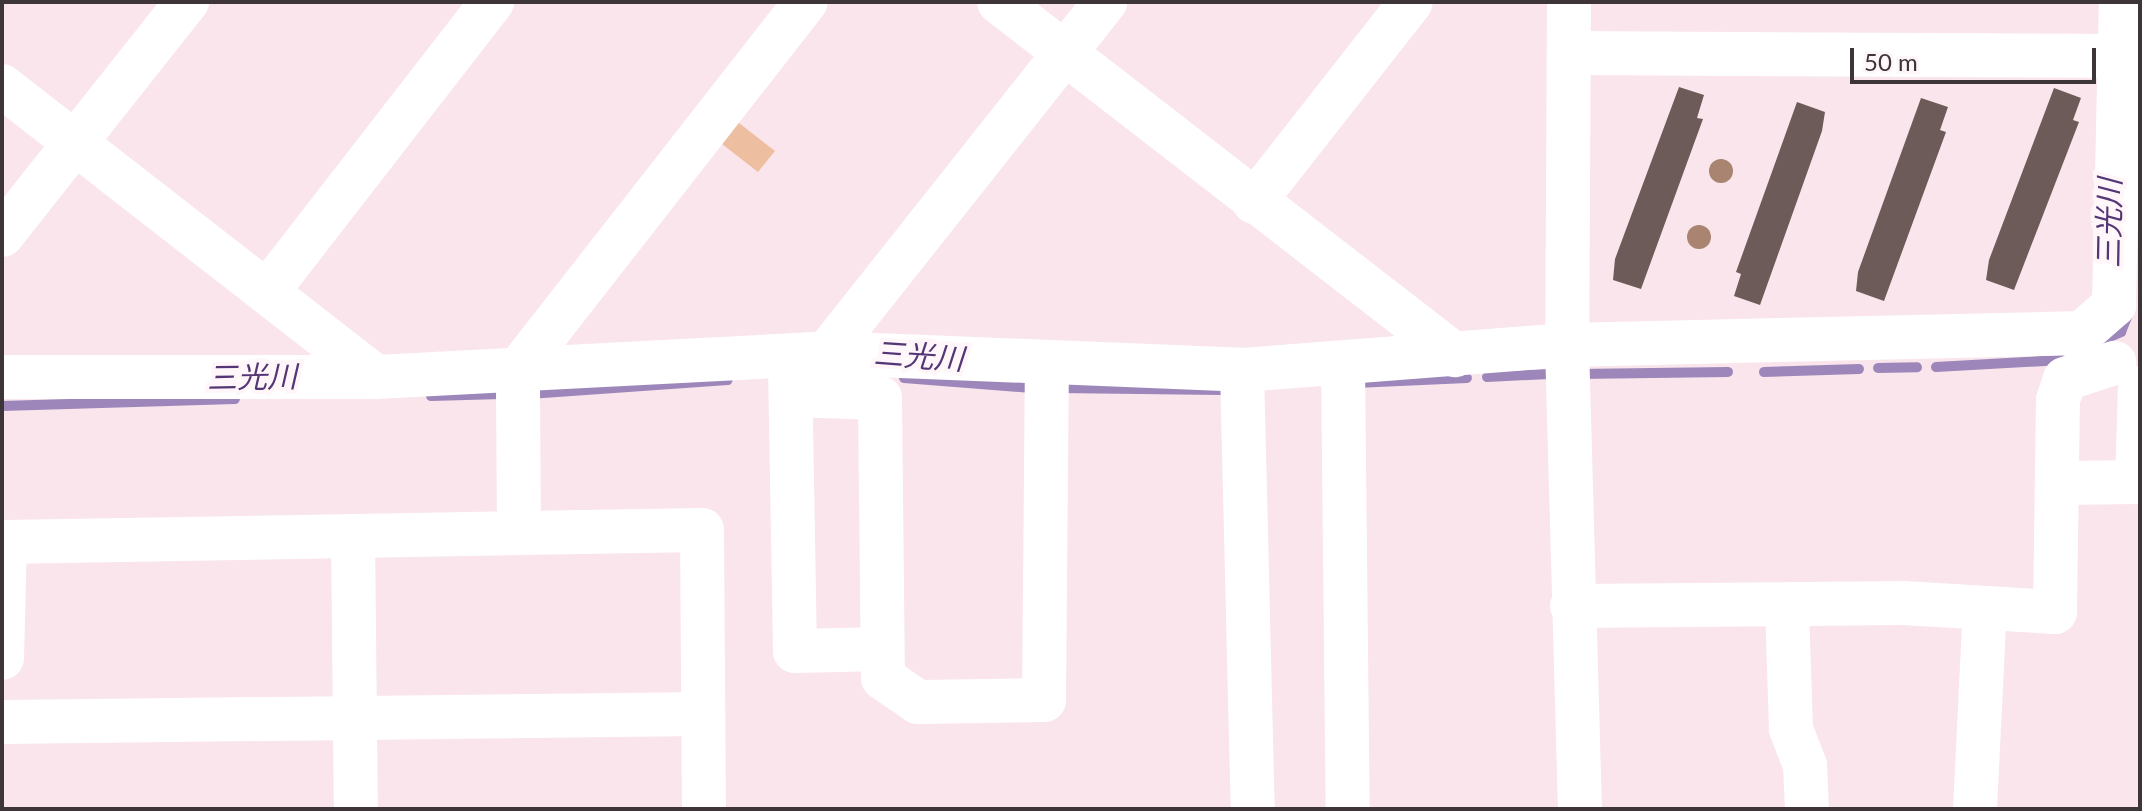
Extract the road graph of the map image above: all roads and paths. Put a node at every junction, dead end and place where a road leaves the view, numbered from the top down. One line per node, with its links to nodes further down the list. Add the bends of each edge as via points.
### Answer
1 (187, 2): 13 (street)
2 (492, 2): 16 (street)
3 (806, 2): 27 (street)
4 (999, 2): 10 (street)
5 (1105, 2): 10 (street)
6 (1411, 2): 14 (street)
7 (1569, 2): 9 (street)
8 (2121, 2): 11 (street)
9 (1569, 53): 11 (street); 18 (street)
10 (1065, 54): 14 (street); 22 (street)
11 (2120, 56): 17 (street, via 2114,305)
12 (2, 86): 13 (street)
13 (77, 143): 15 (street); 16 (street)
14 (1254, 202): 19 (street)
15 (2, 235)
16 (267, 292): 26 (street)
17 (2082, 333): 18 (street); 24 (street)
18 (1567, 345): 19 (street); 32 (street)
19 (1455, 355): 20 (street)
20 (1343, 363): 23 (street); 43 (street)
21 (1047, 366): 22 (street); 23 (street); 35 (street, via 1044,700 918,702 883,678)
22 (803, 367): 27 (street); 35 (street, via 880,398); 35 (street, via 795,651)
23 (1242, 370): 42 (street)
24 (2131, 375): 28 (street); 29 (street, via 2065,379)
25 (2, 377): 26 (street)
26 (376, 377): 27 (street)
27 (518, 390): 30 (street)
28 (2138, 482): 29 (street)
29 (2057, 483): 34 (street, via 2055,612)
30 (519, 533): 31 (street); 37 (street, via 702,530)
31 (353, 536): 36 (street, via 5,542); 38 (street)
32 (1572, 606): 33 (street); 44 (street)
33 (1787, 608): 34 (street); 45 (street, via 1791,729 1805,765)
34 (1985, 608): 46 (street)
35 (882, 649)
36 (2, 658)
37 (703, 714): 38 (street); 41 (street)
38 (356, 719): 39 (street); 40 (street)
39 (2, 722)
40 (356, 809)
41 (704, 809)
42 (1253, 809)
43 (1348, 809)
44 (1580, 809)
45 (1807, 809)
46 (1975, 809)

